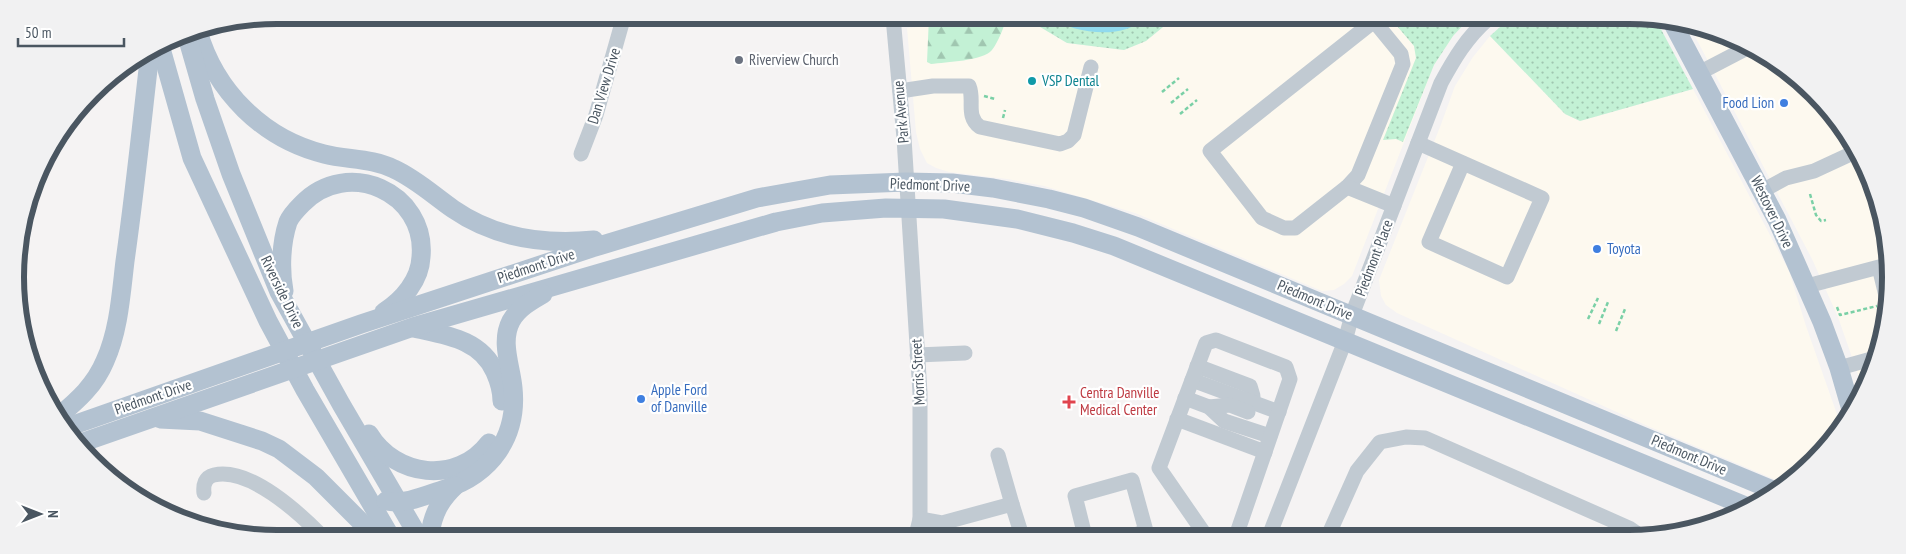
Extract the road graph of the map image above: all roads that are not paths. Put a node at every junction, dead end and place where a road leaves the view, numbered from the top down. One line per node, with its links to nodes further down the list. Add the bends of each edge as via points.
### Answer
1 (622, 24): 16 (street, Dan View Drive, via 596,115)
2 (894, 24): 14 (street, Park Avenue)
3 (1369, 24): 20 (street, via 1210,151 1262,218 1284,228 1299,226)
4 (1377, 24): 20 (street, via 1401,54 1403,64 1361,170)
5 (1483, 24): 15 (street, Piedmont Place, via 1453,60)
6 (1676, 29): 13 (main road, Westover Drive)
7 (200, 36): 24 (main road, via 210,61 241,108 274,134 324,154 391,167 411,177 454,209 500,232 549,242)
8 (188, 40): 28 (main road, Riverside Drive, via 231,174)
9 (1742, 51): 13 (street)
10 (162, 52): 50 (main road, Riverside Drive, via 192,158 268,320)
11 (149, 58): 42 (main road, via 119,309 111,346 96,380)
12 (1091, 67): 14 (street, via 1074,135 1060,144 975,124 969,86 933,86)
13 (1699, 73): 21 (main road, Westover Drive)
14 (900, 91): 19 (street, Park Avenue)
15 (1418, 144): 18 (street); 22 (street, Piedmont Place)
16 (581, 154)
17 (1850, 154): 21 (street, via 1814,172 1786,178)
18 (1463, 163): 18 (street, via 1429,242 1507,276 1542,198)
19 (906, 182): 23 (street, Park Avenue); 24 (main road, Piedmont Drive, via 830,185 757,198); 29 (main road, Piedmont Drive, via 993,188 1084,208)
20 (1347, 188): 22 (street)
21 (1762, 191): 26 (main road, Westover Drive)
22 (1394, 206): 29 (street, Piedmont Place)
23 (908, 208): 25 (main road, Piedmont Drive, via 822,213 776,222); 32 (main road, Piedmont Drive, via 985,213 1073,232 1147,258); 34 (street, Morris Street)
24 (628, 238): 30 (main road, Piedmont Drive)
25 (630, 263): 31 (main road, Piedmont Drive); 51 (main road, via 614,272 544,294 516,313 510,322 506,348 514,406 507,437 489,462)
26 (1807, 286): 27 (street, via 1879,267); 36 (main road, Westover Drive)
27 (1881, 301)
28 (287, 307): 30 (main road, via 282,263 288,222 307,198 332,185 347,182 365,184 380,188 404,204 415,219 422,247 416,276 401,299); 40 (main road, Riverside Drive)
29 (1352, 315): 32 (street, Piedmont Place); 52 (main road, Piedmont Drive)
30 (360, 324): 46 (main road, Piedmont Drive)
31 (413, 327): 40 (main road, via 471,344 485,355 493,367 499,381 502,408 492,439 483,451 471,461 443,471 404,466 381,451 354,415); 45 (main road, Piedmont Drive)
32 (1345, 341): 56 (main road, Piedmont Drive); 69 (street, Piedmont Place)
33 (965, 353): 34 (street)
34 (917, 355): 57 (street, Morris Street)
35 (1868, 360): 36 (street)
36 (1839, 368): 39 (main road, Westover Drive)
37 (1194, 373): 38 (street); 43 (street); 43 (street, via 1250,386 1254,396); 43 (street, via 1206,343 1216,340 1286,367 1290,379)
38 (1185, 398): 41 (street); 44 (street)
39 (1849, 402)
40 (341, 404): 54 (main road, Riverside Drive)
41 (1209, 407): 43 (street, via 1230,405); 48 (street, via 1224,421)
42 (63, 413)
43 (1278, 413): 48 (street)
44 (1178, 416): 48 (street); 67 (street, via 1159,468)
45 (148, 419): 47 (main road, Piedmont Drive); 59 (main road, via 200,421 279,449 316,477)
46 (72, 426)
47 (85, 442)
48 (1267, 445): 68 (street)
49 (998, 454): 55 (street)
50 (360, 484): 54 (main road, via 379,499); 60 (main road, Riverside Drive)
51 (456, 486): 54 (main road); 62 (main road, via 438,505)
52 (1769, 489)
53 (204, 493): 58 (street, via 210,476 234,476 273,494)
54 (398, 502): 61 (main road, Riverside Drive)
55 (1012, 504): 57 (street, via 942,523); 64 (street)
56 (1741, 504)
57 (920, 519): 63 (street, Morris Street)
58 (316, 530)
59 (368, 530)
60 (387, 530)
61 (415, 530)
62 (431, 530)
63 (917, 530)
64 (1020, 530)
65 (1083, 530): 66 (street, via 1074,496 1132,480)
66 (1146, 530)
67 (1202, 530)
68 (1238, 530)
69 (1271, 530)
70 (1331, 530): 71 (street, via 1357,471 1380,442 1406,437 1425,438)
71 (1620, 530)

